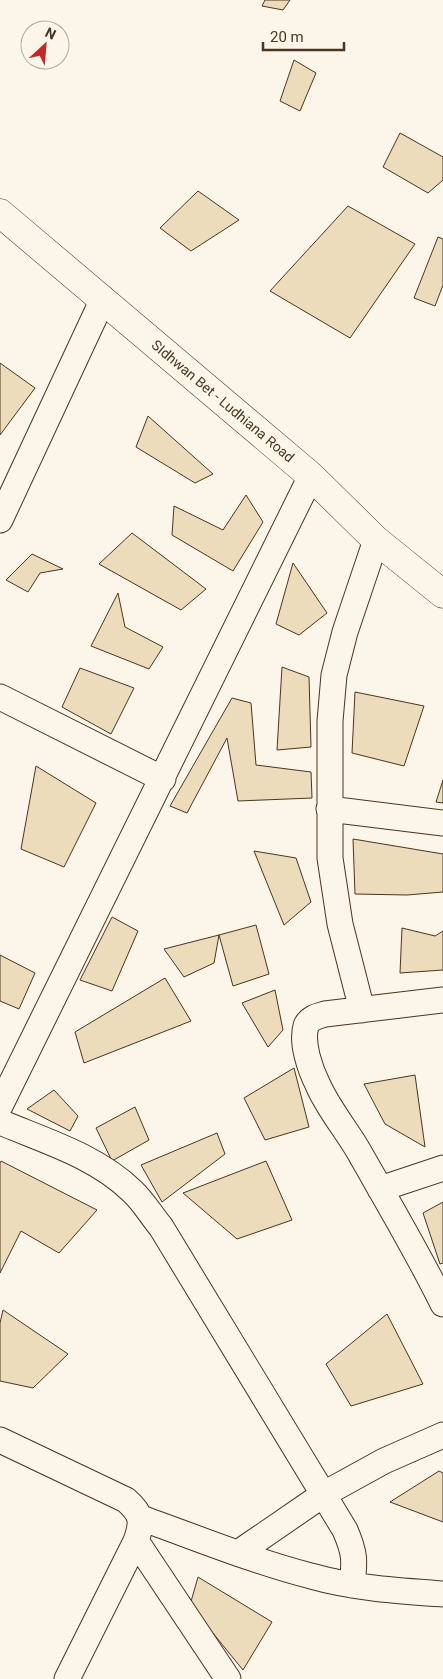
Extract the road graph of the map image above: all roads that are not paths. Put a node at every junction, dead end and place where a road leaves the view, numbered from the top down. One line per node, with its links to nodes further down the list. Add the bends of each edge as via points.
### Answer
1 (0, 213): 2 (main road, SIdhwan Bet - Ludhiana Road)
2 (103, 299): 3 (main road, SIdhwan Bet - Ludhiana Road); 4 (street)
3 (311, 476): 5 (main road, SIdhwan Bet - Ludhiana Road); 8 (street)
4 (0, 520)
5 (376, 540): 6 (main road, SIdhwan Bet - Ludhiana Road); 9 (street, via 334,675)
6 (443, 594)
7 (1, 699): 8 (street)
8 (163, 779): 13 (street)
9 (329, 809): 10 (street); 12 (street, via 330,858 340,924)
10 (443, 823)
11 (443, 1000): 12 (street)
12 (362, 1010): 16 (street, via 314,1018 306,1027 305,1042 318,1085)
13 (0, 1106)
14 (0, 1122): 20 (street, via 104,1168 133,1191 161,1227)
15 (443, 1168): 16 (street)
16 (380, 1189): 17 (street)
17 (443, 1304)
18 (443, 1435): 20 (street, via 384,1461)
19 (0, 1440): 21 (street, via 126,1500 135,1508)
20 (324, 1494): 22 (street); 23 (street, via 352,1546 355,1562)
21 (138, 1529): 22 (street); 25 (street); 26 (street)
22 (238, 1553): 23 (street, via 312,1577)
23 (352, 1585): 24 (street)
24 (443, 1594)
25 (67, 1679)
26 (228, 1679)

